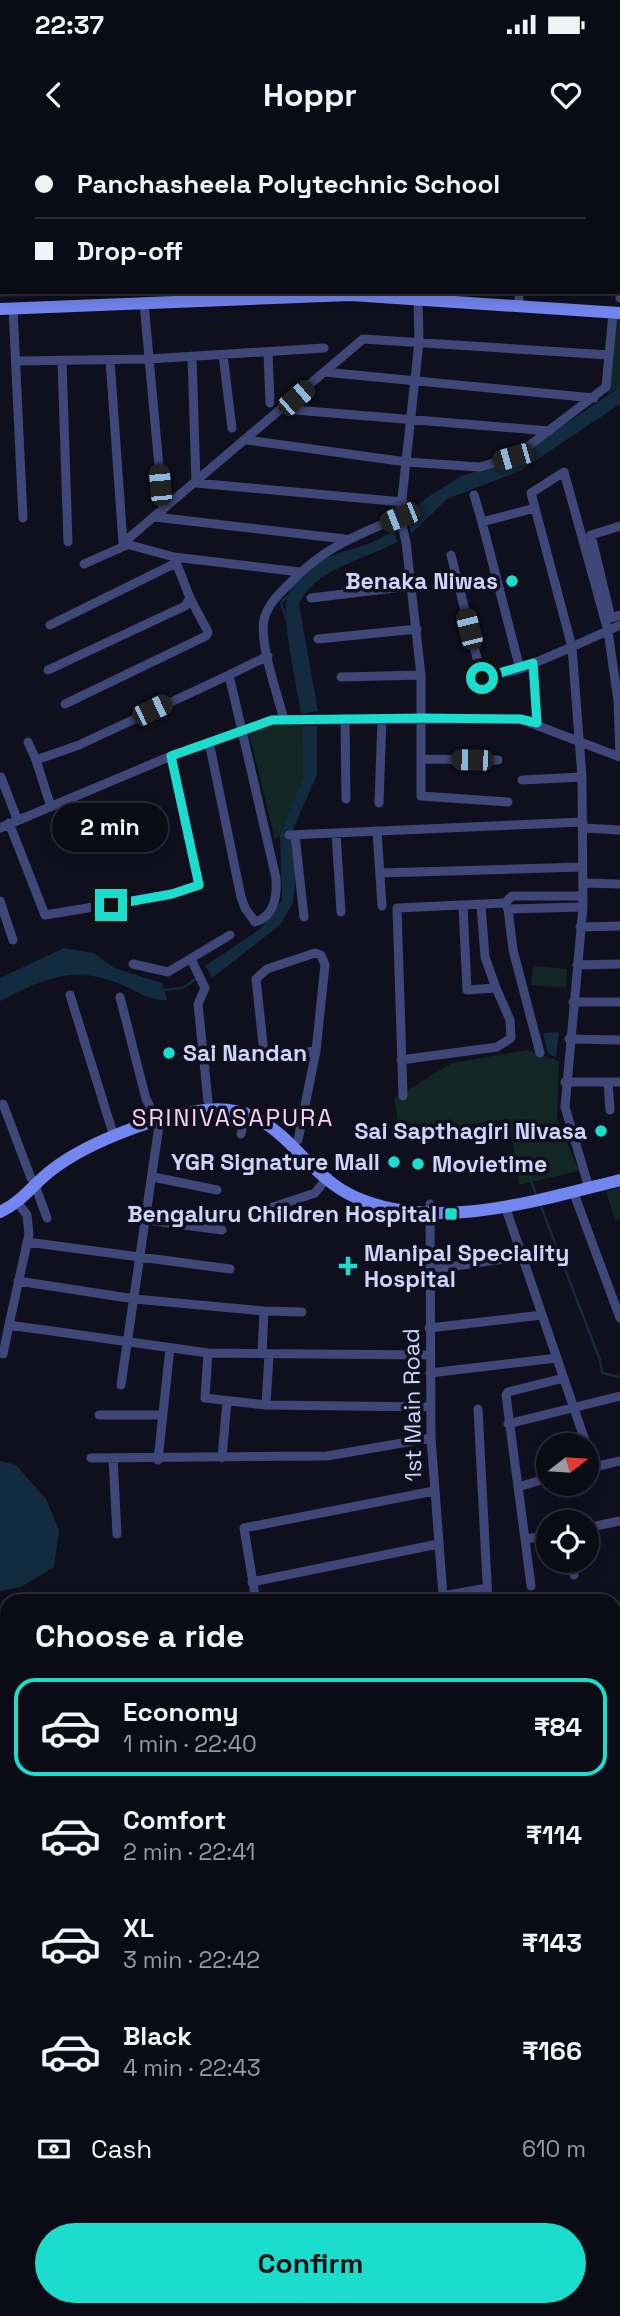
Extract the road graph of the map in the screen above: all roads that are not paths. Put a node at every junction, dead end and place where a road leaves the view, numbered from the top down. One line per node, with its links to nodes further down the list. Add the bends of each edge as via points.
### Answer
1 (519, 294): 4 (street)
2 (418, 299): 3 (main road, via 351,295); 4 (main road); 7 (street)
3 (144, 303): 5 (main road); 14 (street)
4 (519, 306): 6 (main road)
5 (7, 309): 16 (street)
6 (617, 313): 11 (street)
7 (419, 342): 11 (street); 17 (street, via 363,340); 18 (street)
8 (324, 348): 9 (street)
9 (268, 352): 10 (street); 20 (street)
10 (223, 355): 12 (street); 23 (street)
11 (609, 355): 19 (street, via 606,387)
12 (192, 356): 14 (street); 27 (street)
13 (110, 359): 14 (street); 15 (street); 39 (street)
14 (149, 359): 31 (street)
15 (62, 361): 16 (street); 38 (street)
16 (17, 362): 32 (street)
17 (324, 372): 18 (street); 21 (street)
18 (415, 381): 19 (street); 22 (street)
19 (595, 398): 24 (street)
20 (270, 403)
21 (283, 410): 22 (street); 25 (street)
22 (412, 420): 24 (street); 26 (street)
23 (232, 428)
24 (549, 431): 26 (street, via 513,457 480,467)
25 (247, 440): 26 (street); 27 (street)
26 (407, 462): 29 (street)
27 (197, 483): 29 (street); 31 (street)
28 (474, 495): 35 (street)
29 (403, 502): 34 (street)
30 (535, 508): 35 (street); 51 (street, via 531,493 564,472); 53 (street)
31 (163, 510): 33 (street)
32 (23, 517)
33 (155, 517): 37 (street); 39 (street)
34 (400, 520): 37 (street); 44 (street)
35 (482, 522): 56 (street)
36 (620, 526): 47 (street, via 591,535 611,618)
37 (347, 539): 43 (street, via 322,552)
38 (68, 541)
39 (125, 544): 41 (street); 42 (street)
40 (451, 555): 56 (street, via 482,678)
41 (174, 561): 43 (street); 45 (street); 48 (street)
42 (84, 564)
43 (300, 572): 54 (street, via 273,600 264,617)
44 (411, 586): 46 (street); 50 (street)
45 (190, 598): 57 (street, via 185,606); 61 (street, via 206,636)
46 (311, 598)
47 (620, 615)
48 (50, 625)
49 (620, 625): 51 (street)
50 (416, 629): 52 (street); 59 (street)
51 (608, 631): 53 (street); 72 (street)
52 (318, 639)
53 (572, 647): 55 (street); 68 (street)
54 (268, 656): 58 (street); 65 (street)
55 (533, 663): 56 (street); 66 (street)
56 (520, 669)
57 (48, 670)
58 (229, 675): 67 (street); 74 (street, via 79,745)
59 (421, 675): 60 (street); 62 (street)
60 (341, 677)
61 (65, 704)
62 (422, 718): 64 (street); 66 (street); 73 (street)
63 (345, 719): 64 (street); 65 (street); 79 (street)
64 (382, 719): 81 (street)
65 (284, 720): 67 (street)
66 (537, 723): 68 (street)
67 (242, 730): 70 (street); 70 (street, via 276,878 277,900 256,922 241,897)
68 (579, 740): 72 (street); 77 (street)
69 (28, 742): 74 (street)
70 (209, 742): 71 (street)
71 (171, 756): 82 (street); 83 (street, via 199,885 172,894 45,915)
72 (620, 757)
73 (421, 759): 75 (street); 80 (street, via 421,796)
74 (36, 760): 82 (street)
75 (498, 760)
76 (1, 777): 83 (street)
77 (582, 777): 78 (street); 84 (street)
78 (522, 780)
79 (346, 799)
80 (508, 802)
81 (379, 803)
82 (50, 804): 83 (street)
83 (9, 823)
84 (583, 825): 85 (street); 86 (street); 88 (street)
85 (620, 830)
86 (377, 831): 87 (street); 89 (street)
87 (336, 833): 99 (street); 100 (street, via 292,835)
88 (582, 867): 89 (street); 90 (street)
89 (381, 873): 95 (street)
90 (583, 883): 91 (street); 92 (street)
91 (620, 884)
92 (583, 896): 97 (street, via 512,896); 98 (street)
93 (0, 901): 104 (street)
94 (481, 905): 96 (street); 97 (street); 109 (street, via 485,957)
95 (382, 906)
96 (463, 906): 109 (street, via 467,990); 118 (street, via 397,908)
97 (507, 906): 98 (street); 117 (street, via 513,950)
98 (583, 907): 102 (street)
99 (341, 912)
100 (304, 917)
101 (620, 926): 102 (street)
102 (580, 927): 108 (street)
103 (230, 935): 105 (street)
104 (13, 940)
105 (191, 959): 106 (street, via 168,972); 123 (street, via 205,988 198,1003)
106 (133, 964)
107 (620, 964): 108 (street)
108 (577, 965): 112 (street)
109 (496, 988): 118 (street, via 510,1020 511,1038 497,1047)
110 (70, 995): 128 (street)
111 (120, 997): 127 (street, via 146,1099)
112 (573, 1002): 113 (street); 114 (street)
113 (620, 1002)
114 (569, 1039): 115 (street); 119 (street)
115 (620, 1040)
116 (316, 1051): 116 (street, via 325,965 315,953 267,969 256,979 264,1053); 130 (street)
117 (540, 1053)
118 (401, 1059): 122 (street)
119 (565, 1082): 120 (street); 136 (street, via 565,1107)
120 (608, 1082): 121 (street); 125 (street)
121 (620, 1082)
122 (403, 1096)
123 (208, 1101): 127 (main road); 130 (main road, via 260,1109)
124 (3, 1104): 135 (street)
125 (610, 1110)
126 (246, 1112): 127 (main road); 129 (street); 133 (main road, via 271,1125)
127 (159, 1115): 128 (main road); 132 (street); 135 (main road, via 76,1154)
128 (112, 1130): 135 (main road, via 72,1147)
129 (241, 1134)
130 (298, 1140): 143 (main road, via 361,1191)
131 (620, 1172): 136 (main road)
132 (153, 1177): 137 (street); 146 (street)
133 (328, 1177): 142 (street, via 315,1193); 143 (main road, via 358,1198)
134 (620, 1180): 136 (main road)
135 (33, 1182): 139 (main road); 140 (main road); 145 (street)
136 (588, 1184): 138 (main road); 143 (main road)
137 (217, 1189)
138 (573, 1191): 141 (main road); 158 (street)
139 (17, 1202): 144 (main road); 148 (street, via 27,1215)
140 (0, 1203)
141 (505, 1206): 143 (main road); 149 (street)
142 (273, 1207)
143 (430, 1208): 152 (street, 1st Main Road)
144 (0, 1212)
145 (47, 1217)
146 (147, 1220): 147 (street); 150 (street)
147 (222, 1230)
148 (27, 1242): 150 (street); 153 (street)
149 (523, 1256): 152 (street); 157 (street)
150 (141, 1259): 151 (street); 154 (street)
151 (230, 1269)
152 (429, 1270): 160 (street, 1st Main Road)
153 (18, 1282): 154 (street); 159 (street)
154 (135, 1298): 155 (street); 161 (street)
155 (264, 1311): 156 (street); 165 (street)
156 (302, 1312)
157 (542, 1315): 160 (street); 167 (street)
158 (620, 1318)
159 (9, 1325): 161 (street); 164 (street)
160 (429, 1328): 166 (street, 1st Main Road)
161 (128, 1343): 162 (street); 170 (street)
162 (170, 1348): 163 (street); 178 (street)
163 (208, 1353): 165 (street); 172 (street, via 205,1398)
164 (3, 1354)
165 (266, 1354): 166 (street); 173 (street)
166 (429, 1355): 168 (street, 1st Main Road)
167 (557, 1358): 168 (street); 169 (street)
168 (430, 1373): 175 (street, 1st Main Road)
169 (564, 1378): 174 (street); 179 (street, via 508,1392)
170 (121, 1385)
171 (620, 1396): 174 (street)
172 (227, 1401): 173 (street); 184 (street)
173 (266, 1405): 175 (street)
174 (574, 1406): 179 (street); 180 (street)
175 (431, 1407): 181 (street, 1st Main Road)
176 (478, 1409): 199 (street)
177 (99, 1415): 178 (street)
178 (163, 1415): 185 (street)
179 (508, 1424): 189 (street)
180 (581, 1433)
181 (431, 1438): 184 (street, via 327,1455); 190 (street, 1st Main Road)
182 (91, 1458): 183 (street)
183 (113, 1458): 185 (street); 193 (street)
184 (222, 1458): 185 (street)
185 (158, 1460)
186 (620, 1461): 187 (street)
187 (599, 1466)
188 (536, 1482): 189 (street)
189 (519, 1487): 195 (street)
190 (434, 1491): 196 (street, 1st Main Road); 197 (street, via 248,1525 244,1533)
191 (620, 1521): 192 (street)
192 (599, 1525)
193 (117, 1534)
194 (536, 1538): 195 (street)
195 (525, 1539): 198 (street)
196 (438, 1544): 197 (street); 201 (street, 1st Main Road)
197 (252, 1582): 200 (street)
198 (531, 1586)
199 (487, 1588): 202 (street); 203 (street)
200 (255, 1594)
201 (443, 1594)
202 (454, 1594)
203 (487, 1594)

